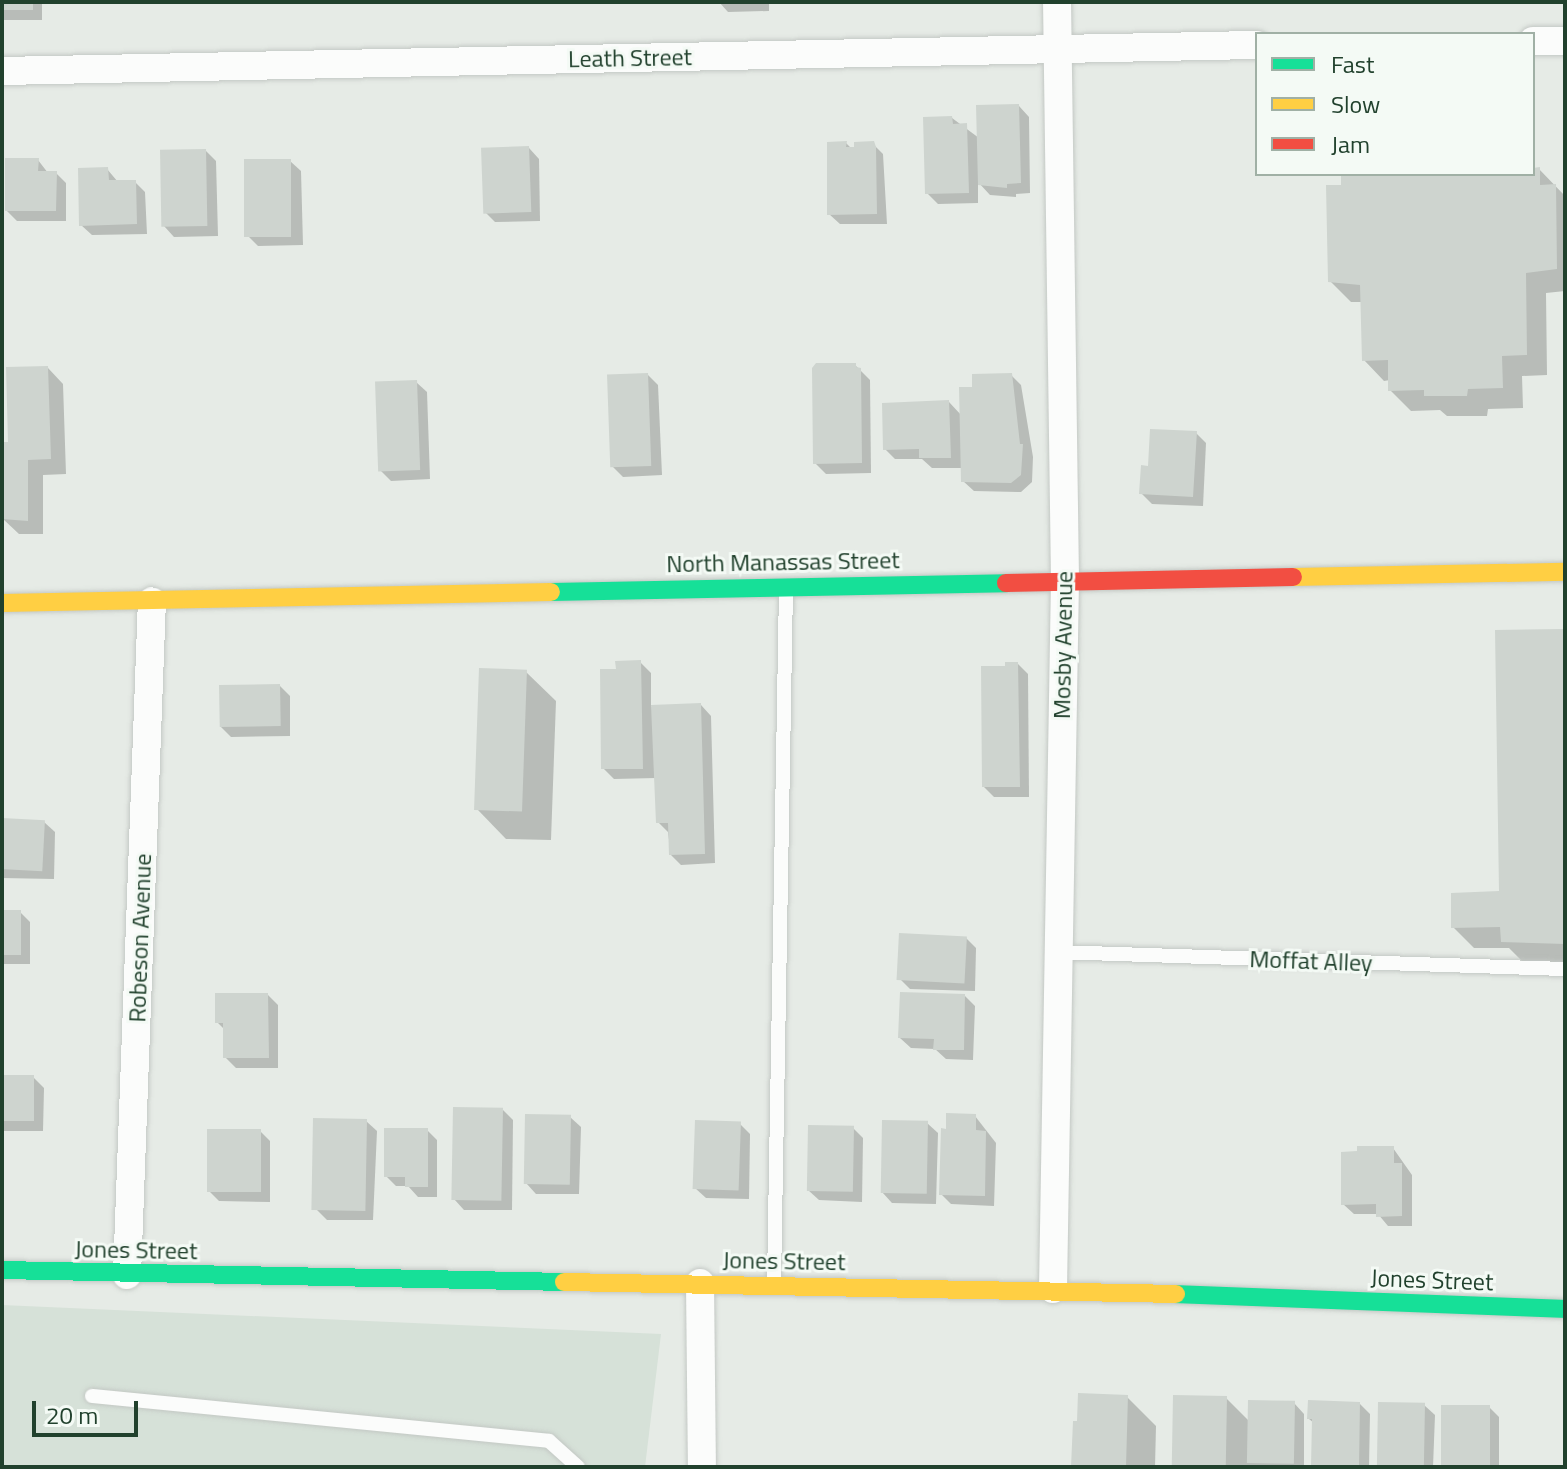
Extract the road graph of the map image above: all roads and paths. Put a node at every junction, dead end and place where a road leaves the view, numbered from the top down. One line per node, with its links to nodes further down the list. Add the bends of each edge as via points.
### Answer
1 (1057, 2): 5 (street, Mosby Avenue)
2 (1535, 41): 3 (street)
3 (1565, 41)
4 (1255, 45): 5 (street, Leath Street)
5 (1058, 49): 6 (street, Leath Street); 8 (street, Mosby Avenue)
6 (2, 71)
7 (1565, 572): 8 (street, North Manassas Street)
8 (1065, 580): 9 (street, North Manassas Street); 12 (street, Mosby Avenue)
9 (786, 586): 10 (street, North Manassas Street); 17 (lane)
10 (152, 601): 11 (street, North Manassas Street); 15 (street, Robeson Avenue)
11 (2, 603)
12 (1057, 952): 13 (lane, Moffat Alley); 18 (street, Mosby Avenue)
13 (1565, 969)
14 (2, 1270): 15 (street, Jones Street)
15 (127, 1275): 16 (street, Jones Street)
16 (700, 1283): 17 (street, Jones Street); 22 (street)
17 (774, 1286): 18 (street, Jones Street)
18 (1053, 1289): 19 (street, Jones Street)
19 (1565, 1309)
20 (92, 1396): 21 (lane, via 549,1441)
21 (578, 1467)
22 (702, 1467)

